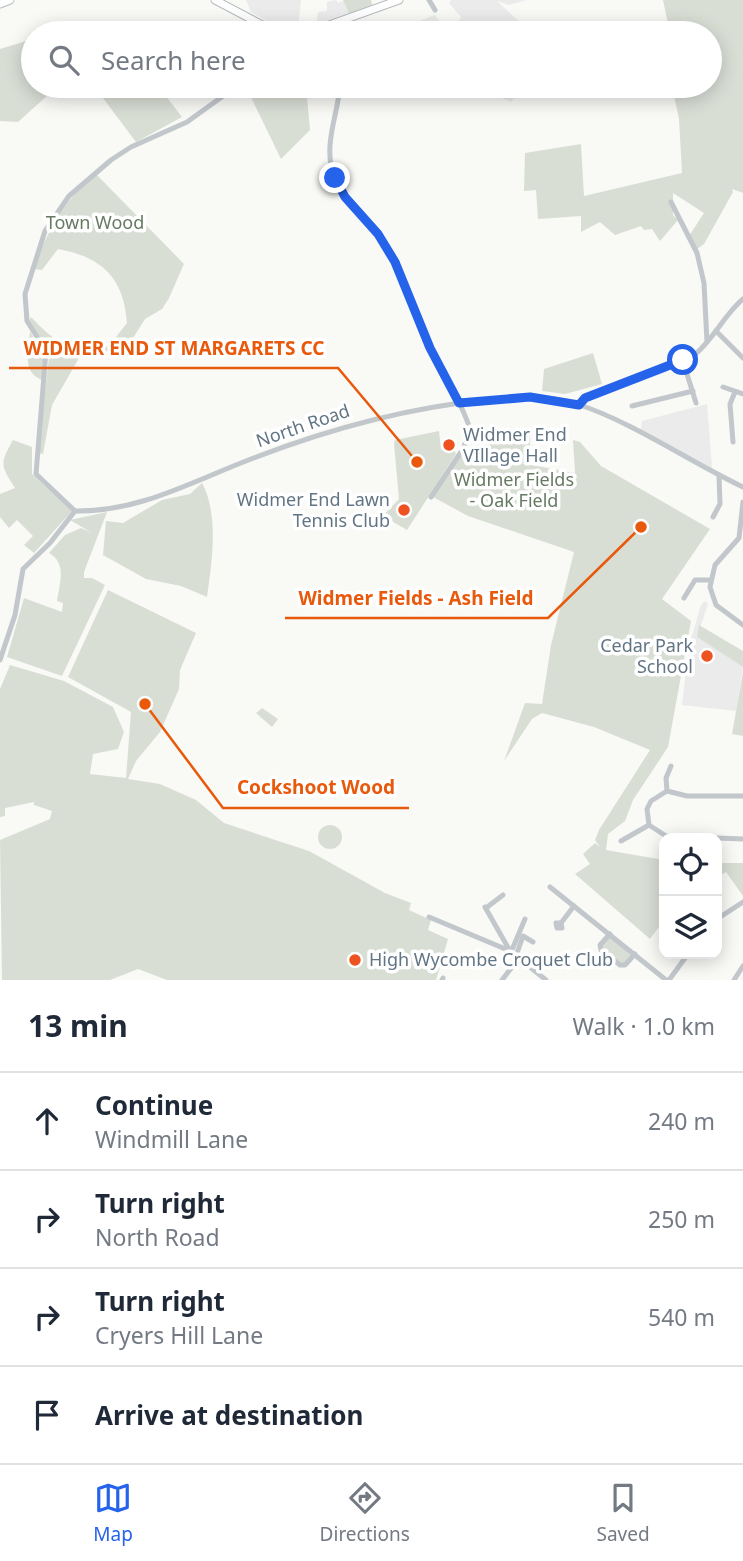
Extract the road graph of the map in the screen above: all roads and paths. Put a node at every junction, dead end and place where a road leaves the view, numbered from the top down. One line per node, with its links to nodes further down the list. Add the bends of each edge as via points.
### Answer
1 (10, 0): 5 (main road)
2 (215, 0): 7 (main road)
3 (399, 0): 8 (main road)
4 (429, 0): 6 (street)
5 (0, 4)
6 (435, 10)
7 (255, 21)
8 (350, 21)
9 (220, 98): 30 (street, via 187,122 124,150 89,177 55,213 28,275 27,321 46,351 36,474)
10 (338, 98): 22 (street, via 331,142 335,178 395,262 430,348)
11 (671, 202): 14 (street, via 697,253 704,283)
12 (743, 299): 13 (street)
13 (716, 331): 14 (street); 15 (street)
14 (707, 342): 16 (street)
15 (743, 358)
16 (683, 360): 18 (street); 23 (street, via 585,398)
17 (723, 387): 19 (street)
18 (693, 391): 21 (street); 24 (street)
19 (735, 392): 20 (street); 25 (street, via 730,404)
20 (743, 394)
21 (696, 402)
22 (459, 403): 23 (street, North Road, via 530,397); 28 (street, via 470,429 468,437); 30 (street, North Road, via 360,421 126,507)
23 (579, 405): 26 (street, North Road)
24 (632, 406)
25 (733, 442)
26 (719, 475): 27 (street, North Road); 31 (street, via 720,504)
27 (743, 486)
28 (430, 497)
29 (743, 502): 32 (street)
30 (75, 511): 37 (street, via 23,569 15,615)
31 (713, 517)
32 (736, 544): 33 (street); 34 (street, via 715,565)
33 (743, 548)
34 (710, 580): 35 (street, via 695,580); 36 (street, via 712,600)
35 (684, 598)
36 (743, 625)
37 (0, 660)
38 (671, 766): 39 (street)
39 (667, 791): 40 (street, via 687,796); 41 (street, via 650,801)
40 (743, 796)
41 (649, 825): 42 (street, via 666,836); 43 (street)
42 (743, 839)
43 (621, 841)
44 (550, 887): 47 (street)
45 (503, 895): 54 (street, via 486,907)
46 (743, 902): 48 (street)
47 (574, 906): 51 (street); 52 (street)
48 (722, 916)
49 (433, 918): 54 (street)
50 (525, 919): 54 (street)
51 (561, 923)
52 (610, 934): 55 (street); 55 (street, via 601,950 620,965)
53 (533, 942): 54 (street, via 523,936)
54 (514, 954): 58 (street); 59 (street)
55 (635, 954): 60 (street)
56 (684, 959): 60 (street)
57 (743, 966): 61 (street)
58 (502, 980)
59 (547, 980)
60 (668, 980)
61 (734, 980)

